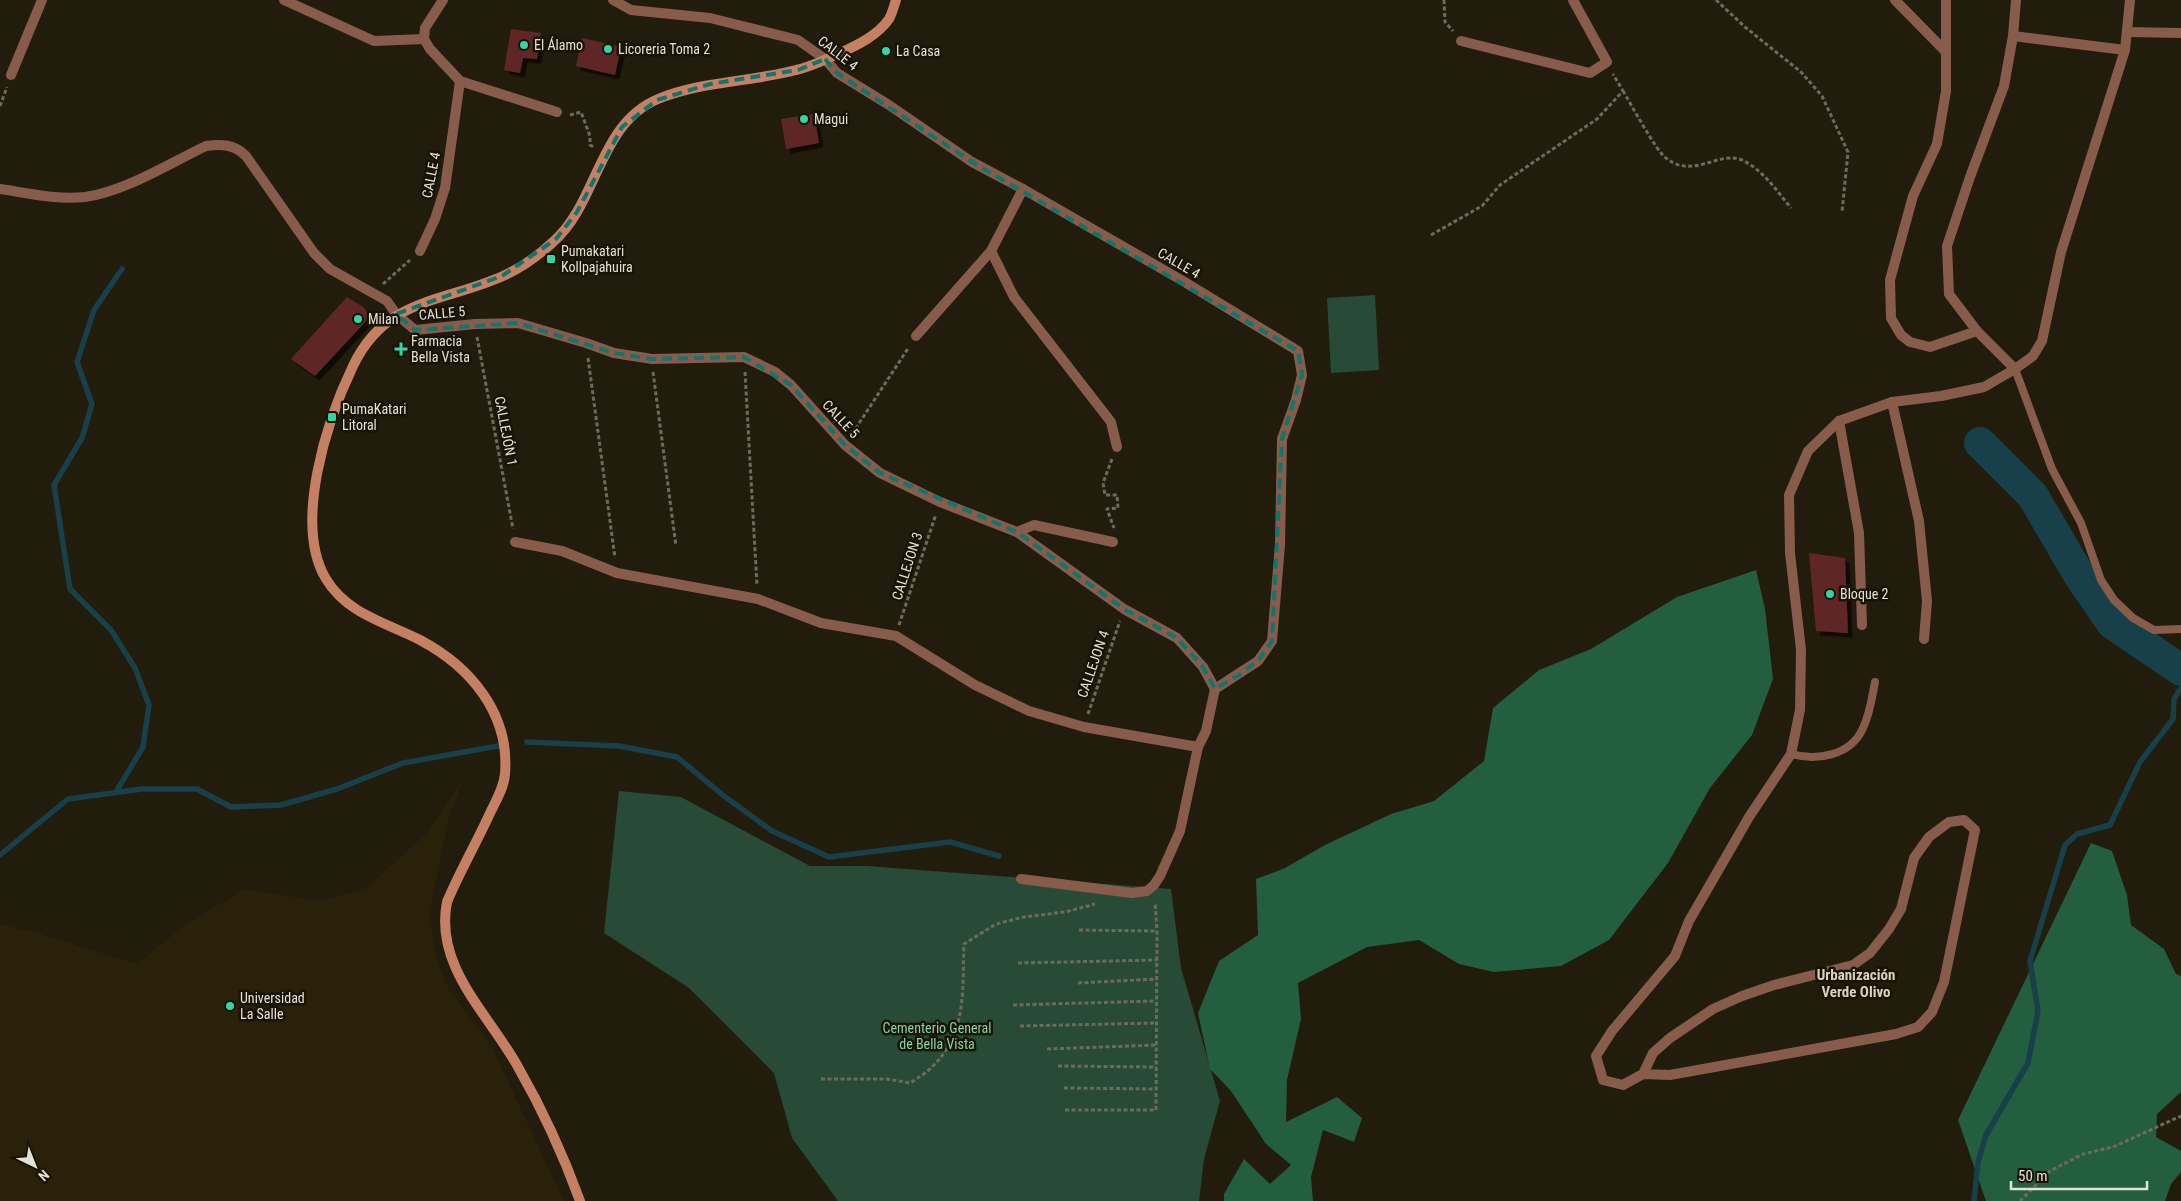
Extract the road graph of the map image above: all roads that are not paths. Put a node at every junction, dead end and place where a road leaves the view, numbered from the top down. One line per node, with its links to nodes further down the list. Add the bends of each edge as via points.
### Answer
1 (42, 0): 19 (street)
2 (284, 0): 14 (street, via 374,42)
3 (443, 0): 14 (street, via 425,28)
4 (613, 0): 18 (street, CALLE 4, via 631,10 710,18 798,40)
5 (896, 0): 18 (main road, via 890,18 873,35 853,48)
6 (1573, 0): 15 (street, via 1607,62 1590,73)
7 (1894, 0): 17 (street)
8 (1946, 0): 17 (street)
9 (2016, 0): 13 (street)
10 (2130, 0): 11 (street)
11 (2128, 32): 12 (street); 16 (street)
12 (2181, 33)
13 (2013, 36): 16 (street); 27 (street, via 2004,86 1947,246 1949,294)
14 (424, 39): 20 (street)
15 (1461, 41)
16 (2126, 50): 29 (street, via 2062,252 2042,341 2032,356)
17 (1945, 51): 27 (street, via 1946,90 1938,144 1913,196 1890,280 1891,318 1901,335 1910,342 1930,347)
18 (825, 59): 23 (street, CALLE 4, via 837,72 972,162); 26 (main road, via 798,70 710,84 656,100 638,111 622,127 577,212 556,240 530,261 502,276)
19 (11, 74)
20 (460, 81): 21 (street); 24 (street, CALLE 4, via 445,188 436,219)
21 (557, 112)
22 (0, 189): 26 (street, CALLE 5, via 65,198 98,195 206,146 221,144 238,148 314,253 330,269 387,301)
23 (1023, 189): 25 (street); 40 (street, CALLE 4, via 1298,351 1302,375 1282,439 1280,545 1272,641 1258,661)
24 (420, 251)
25 (991, 251): 28 (street); 32 (street, via 1014,297 1111,422)
26 (396, 314): 33 (street, CALLE 5, via 415,330 518,323 614,353 652,359 744,357 775,372 791,385 845,445 880,473 940,502); 45 (main road, via 367,342 353,365 332,417 314,485 314,548 326,579 341,597 365,615 421,640 450,660 478,684 496,716 505,761 503,785 446,902 443,918 446,945 470,996 503,1039 528,1084)
27 (1977, 331): 29 (street)
28 (916, 336)
29 (2015, 369): 30 (street, via 1984,386); 37 (lane, via 2052,468 2081,522 2101,580 2114,600 2133,618 2154,630)
30 (1892, 402): 31 (street); 38 (street, via 1919,521 1927,601)
31 (1839, 421): 36 (street, via 1859,533); 42 (street, via 1808,451 1789,495 1790,553 1801,650 1800,710)
32 (1117, 447)
33 (1017, 532): 35 (street, via 1034,524); 40 (street, CALLE 5, via 1124,609 1177,638 1203,667)
34 (515, 542): 41 (street, via 562,551 617,573 758,599 821,623 896,636 975,685 1022,707 1084,727)
35 (1113, 542)
36 (1862, 625)
37 (2181, 629)
38 (1924, 639)
39 (1875, 682): 42 (lane, via 1862,730 1849,746 1820,757)
40 (1215, 689): 41 (street, via 1206,731)
41 (1198, 747): 43 (street, via 1180,831 1154,885 1132,893)
42 (1791, 754): 44 (street, via 1689,921 1675,956 1612,1031 1596,1056 1603,1080 1623,1085)
43 (1021, 879)
44 (1643, 1074): 44 (street, via 1653,1053 1713,1009 1774,985 1853,965 1870,952 1901,909 1914,858 1929,837 1949,822 1964,820 1975,830 1944,982 1932,1012 1918,1027 1896,1034 1670,1075)
45 (580, 1201)

